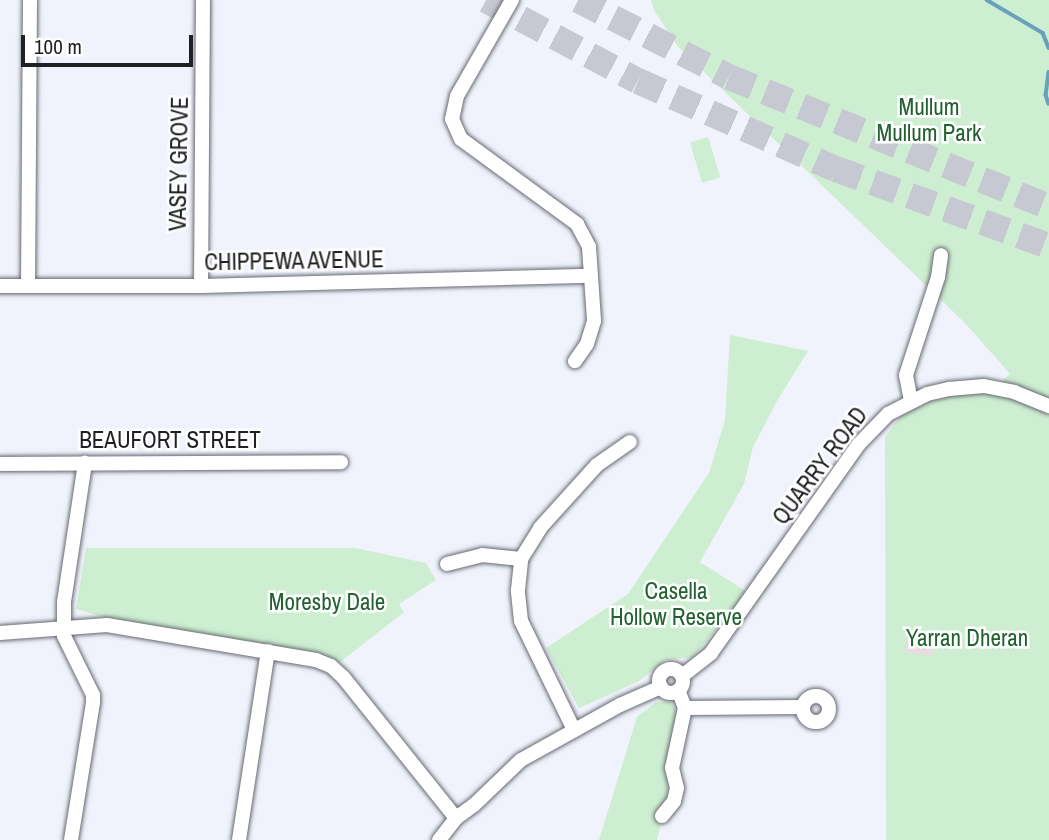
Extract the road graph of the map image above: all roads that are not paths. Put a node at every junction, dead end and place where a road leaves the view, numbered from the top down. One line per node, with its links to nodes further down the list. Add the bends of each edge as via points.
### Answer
1 (30, 0): 7 (street)
2 (203, 0): 8 (street, VASEY GROVE)
3 (512, 0): 5 (street, via 457,96 452,119 461,139 577,225 589,247)
4 (942, 255): 10 (street, via 906,375)
5 (590, 276): 8 (street, CHIPPEWA AVENUE); 9 (street, via 594,320 587,344)
6 (0, 286): 7 (street, CHIPPEWA AVENUE)
7 (28, 286): 8 (street, CHIPPEWA AVENUE)
8 (201, 286)
9 (575, 361)
10 (912, 401): 11 (street, QUARRY ROAD, via 949,389 984,386 1014,391); 21 (street, QUARRY ROAD, via 879,421 859,444 711,653)
11 (1049, 406)
12 (631, 442): 16 (street, via 597,466 540,528)
13 (341, 462): 14 (street, BEAUFORT STREET)
14 (85, 463): 15 (street, BEAUFORT STREET); 18 (street, via 64,602)
15 (0, 464)
16 (521, 559): 17 (street, via 482,555); 25 (street, via 521,621)
17 (447, 564)
18 (65, 627): 19 (street); 20 (street, via 107,625); 28 (street, via 67,646 93,695)
19 (0, 633)
20 (268, 651): 27 (street, via 331,666); 29 (street)
21 (680, 683): 22 (street, via 667,692); 22 (street, QUARRY ROAD, via 673,669 661,676); 24 (street)
22 (661, 687): 25 (street, QUARRY ROAD)
23 (803, 707): 24 (street)
24 (685, 708): 26 (street, via 672,768 677,788)
25 (574, 730): 27 (street, QUARRY ROAD, via 521,760)
26 (662, 816)
27 (456, 818): 30 (street, QUARRY ROAD)
28 (71, 840)
29 (239, 840)
30 (439, 840)

